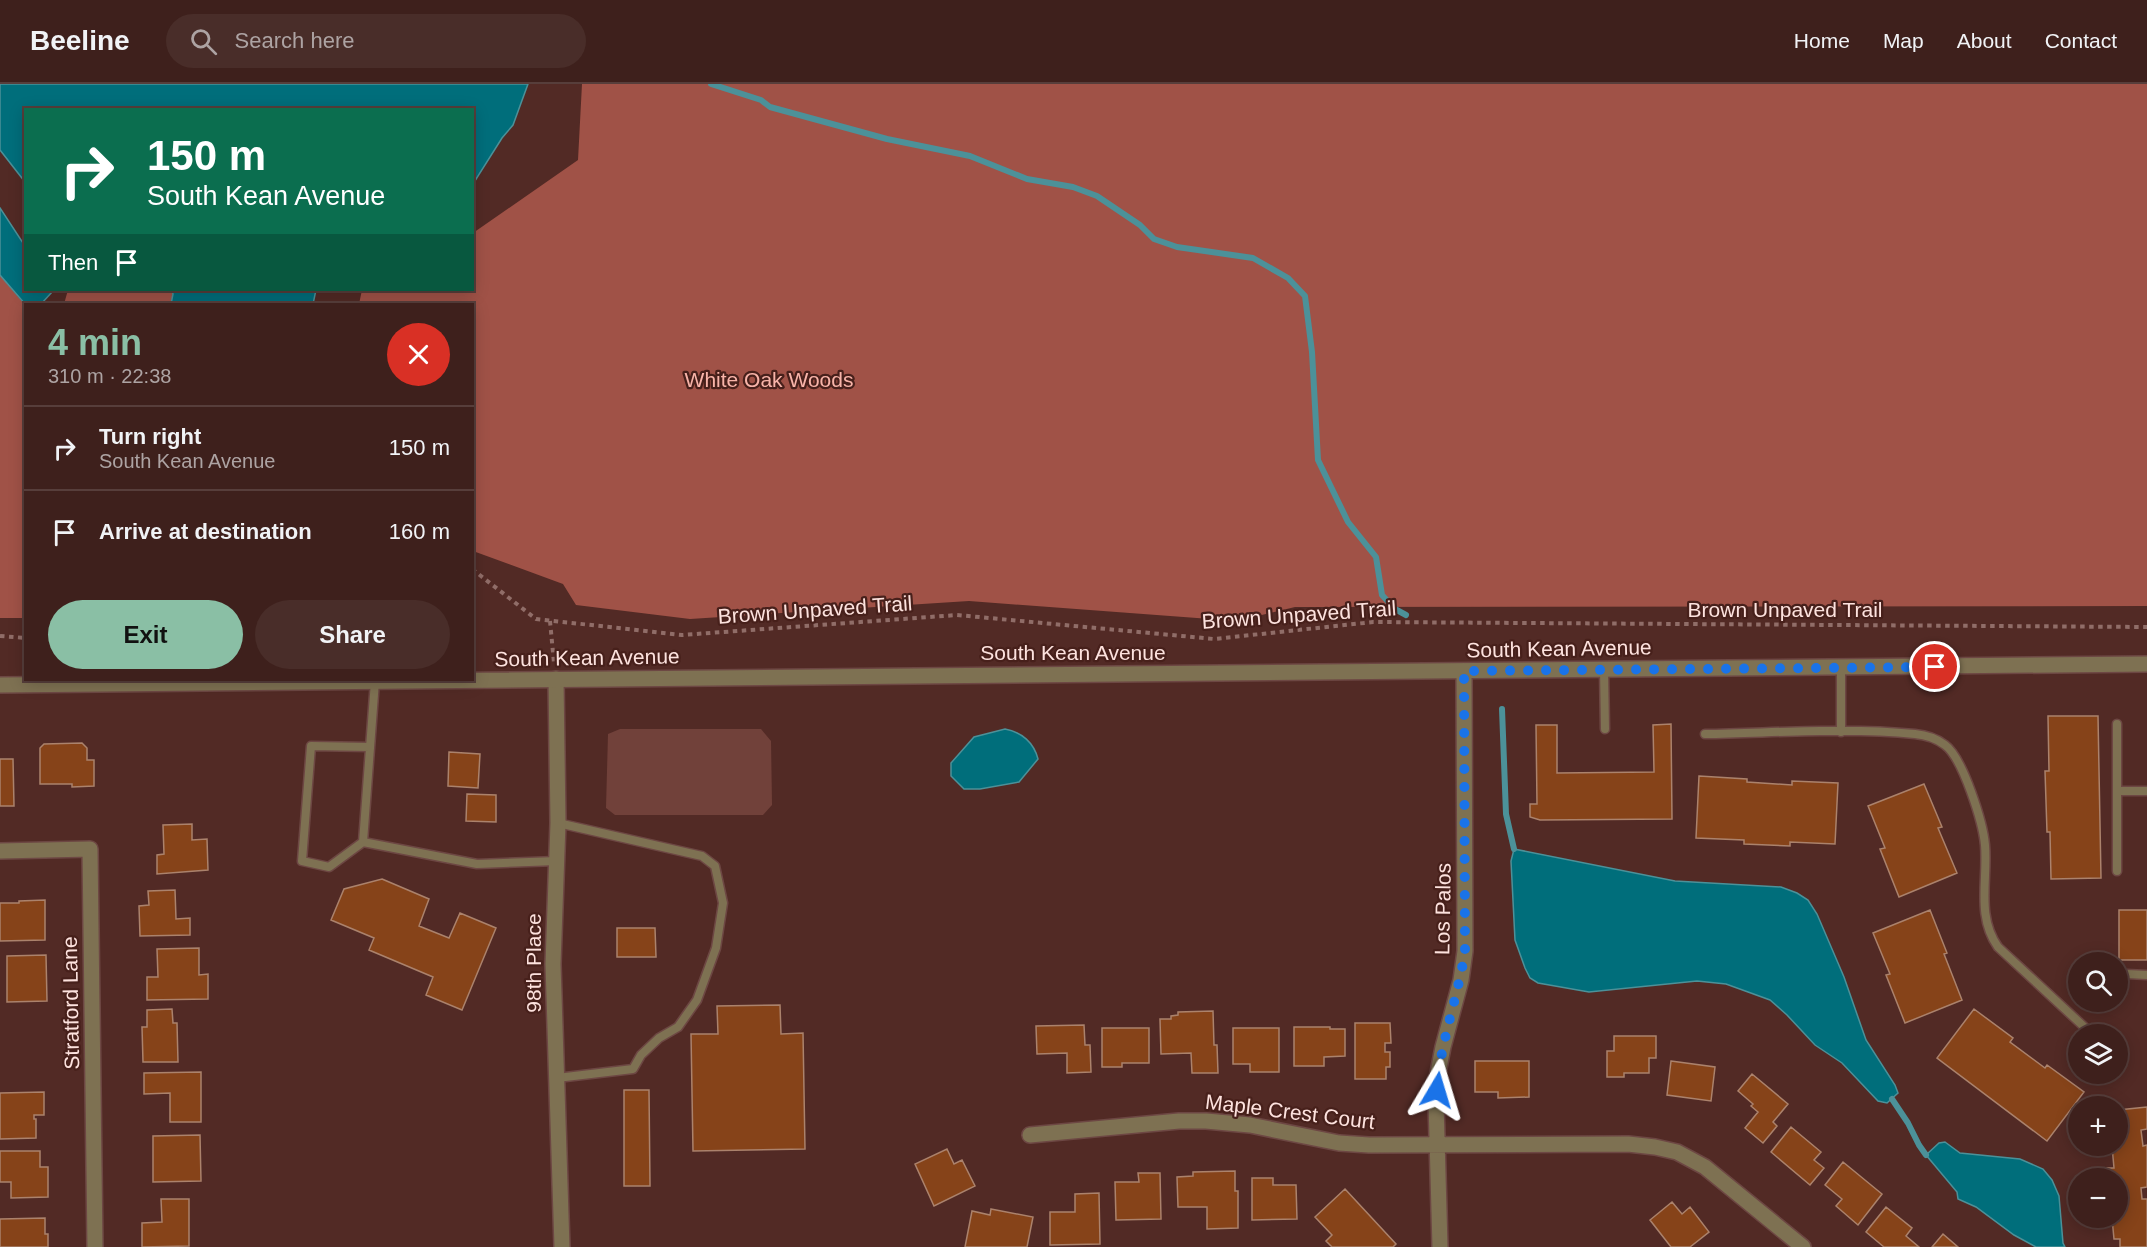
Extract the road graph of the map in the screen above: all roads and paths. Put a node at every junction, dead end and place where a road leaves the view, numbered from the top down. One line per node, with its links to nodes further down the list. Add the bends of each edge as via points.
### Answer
1 (474, 571): 2 (path, Brown Unpaved Trail, via 536,619)
2 (549, 621): 3 (path, Brown Unpaved Trail, via 682,635 957,615 1214,639 1373,622); 10 (path)
3 (2147, 627)
4 (0, 636): 5 (path)
5 (24, 638)
6 (2147, 664): 7 (street, South Kean Avenue)
7 (1841, 668): 8 (street, South Kean Avenue); 16 (lane)
8 (1604, 669): 9 (street, South Kean Avenue); 15 (lane)
9 (1464, 671): 10 (street, South Kean Avenue); 31 (street, Los Palos, via 1465,951 1437,1078)
10 (556, 679): 11 (street, South Kean Avenue); 21 (street, 98th Place)
11 (474, 680)
12 (375, 681): 13 (street, South Kean Avenue); 18 (lane)
13 (0, 685)
14 (2117, 724): 19 (lane)
15 (1605, 729)
16 (1841, 732): 17 (lane); 28 (lane, via 1931,737 1946,745 1958,759 1982,822 1986,855 1984,910 1990,935)
17 (1705, 734)
18 (370, 747): 22 (lane); 22 (lane, via 311,746 302,861 329,867)
19 (2117, 791): 20 (lane); 25 (lane)
20 (2147, 791)
21 (558, 823): 24 (street, 98th Place); 29 (lane, via 702,856 715,866 723,903 716,948 697,1000 678,1027 659,1038 633,1069)
22 (363, 842): 24 (lane, via 477,864)
23 (0, 851): 32 (street, Stratford Lane, via 90,849)
24 (557, 861): 29 (street, 98th Place, via 553,964)
25 (2117, 872)
26 (2128, 974): 27 (lane)
27 (2147, 975)
28 (2081, 1024)
29 (557, 1078): 33 (street, 98th Place)
30 (1030, 1135): 31 (street, Maple Crest Court, via 1206,1121 1250,1125 1340,1143)
31 (1437, 1146): 34 (street, Los Palos); 35 (street, Maple Crest Court, via 1628,1144 1677,1152 1705,1167)
32 (95, 1247)
33 (562, 1247)
34 (1440, 1247)
35 (1803, 1247)

